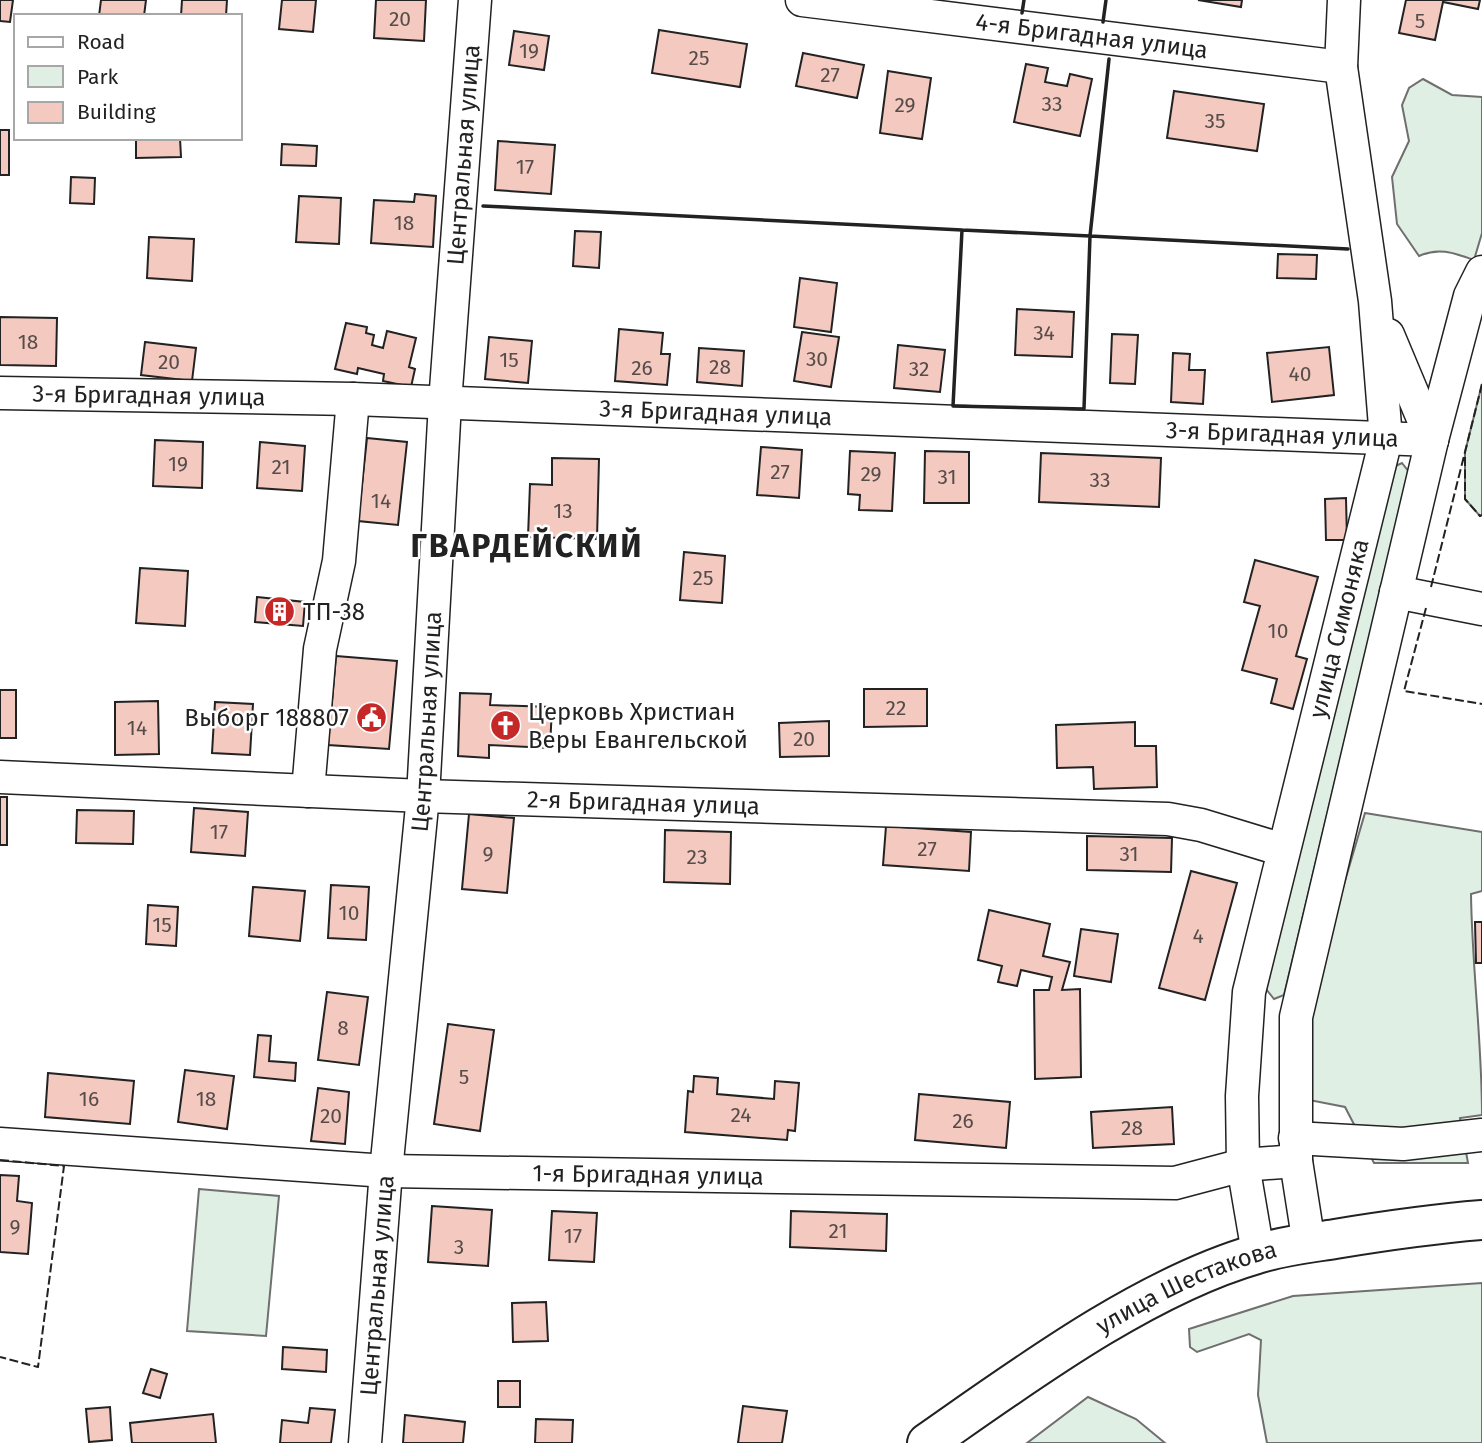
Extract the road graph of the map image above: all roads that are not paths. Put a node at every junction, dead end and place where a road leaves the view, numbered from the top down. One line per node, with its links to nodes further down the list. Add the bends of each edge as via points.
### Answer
1 (475, 0): 11 (street, Центральная улица)
2 (802, 0): 4 (street, 4-я Бригадная улица)
3 (1343, 0): 4 (street, улица Симоняка)
4 (1341, 67): 6 (street, улица Симоняка)
5 (1482, 272): 7 (street)
6 (1376, 301): 9 (street); 12 (street, улица Симоняка)
7 (1464, 319): 9 (street); 13 (street, улица Симоняка)
8 (0, 393): 10 (street, 3-я Бригадная улица)
9 (1411, 394): 12 (street); 13 (street)
10 (353, 399): 11 (street, 3-я Бригадная улица); 17 (street, via 339,561 320,649)
11 (445, 404): 12 (street, 3-я Бригадная улица); 18 (street, Центральная улица)
12 (1386, 439): 13 (street, 3-я Бригадная улица); 19 (street, улица Симоняка)
13 (1432, 440): 14 (street, улица Симоняка)
14 (1396, 592): 15 (street); 22 (street, улица Симоняка, via 1296,1017)
15 (1482, 609)
16 (0, 777): 17 (street, 2-я Бригадная улица)
17 (308, 791): 18 (street, 2-я Бригадная улица)
18 (423, 796): 19 (street, 2-я Бригадная улица, via 1168,819); 24 (street, Центральная улица)
19 (1283, 850): 23 (street, улица Симоняка, via 1249,992)
20 (1482, 1135): 22 (street, 1-я Бригадная улица)
21 (0, 1144): 24 (street, 1-я Бригадная улица)
22 (1295, 1149): 23 (street, 1-я Бригадная улица); 26 (street, улица Симоняка)
23 (1242, 1165): 24 (street, 1-я Бригадная улица, via 1175,1183); 27 (street, улица Симоняка)
24 (386, 1171): 28 (street, Центральная улица)
25 (1482, 1220): 26 (main road, улица Шестакова, via 1427,1224)
26 (1308, 1244): 27 (main road, улица Шестакова)
27 (1258, 1253): 29 (main road, улица Шестакова, via 1180,1284 1095,1331)
28 (365, 1443)
29 (928, 1443)

